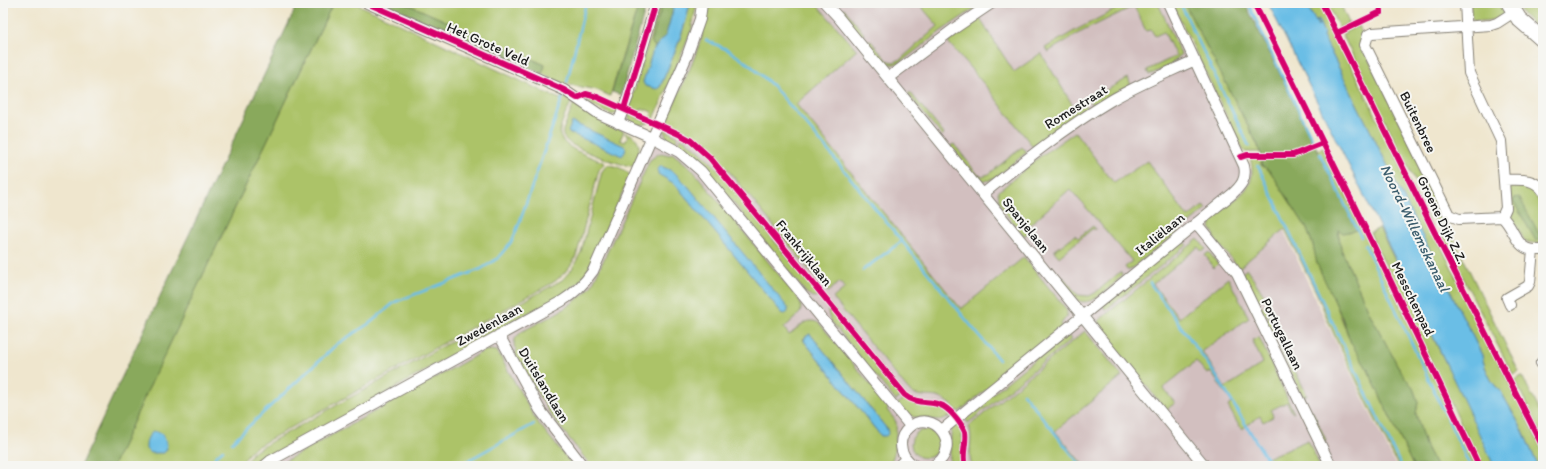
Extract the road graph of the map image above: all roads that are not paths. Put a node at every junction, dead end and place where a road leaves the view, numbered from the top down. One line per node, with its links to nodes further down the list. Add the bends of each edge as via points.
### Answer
1 (366, 3): 13 (street, Het Grote Veld, via 564,90 591,110)
2 (656, 3): 13 (street)
3 (702, 3): 14 (street, Zwedenlaan, via 698,26 687,56)
4 (825, 3): 12 (street, Spanjelaan)
5 (992, 3): 12 (street)
6 (1168, 3): 11 (street, Italiëlaan)
7 (1466, 3): 9 (street)
8 (1512, 7): 9 (street, Buitenbree, via 1497,23); 10 (street, via 1522,22)
9 (1467, 27): 15 (street, via 1469,73 1501,141); 18 (street, Buitenbree, via 1377,32 1368,35 1365,45 1449,215 1459,219)
10 (1543, 40)
11 (1195, 60): 17 (street, Romestraat, via 1111,100 1036,150); 19 (street, Italiëlaan, via 1246,172 1239,188)
12 (888, 78): 17 (street, Spanjelaan)
13 (618, 123): 14 (street, Het Grote Veld)
14 (651, 137): 23 (street, Zwedenlaan, via 586,281 570,296); 26 (street, Frankrijklaan, via 679,152 701,171)
15 (1504, 180): 16 (street, via 1524,179 1540,186); 18 (street, via 1506,208)
16 (1543, 191)
17 (982, 194): 22 (street, Spanjelaan)
18 (1502, 217): 20 (street, via 1523,246)
19 (1196, 223): 22 (street, Italiëlaan); 35 (street, Portugallaan, via 1237,273)
20 (1538, 250): 21 (street, via 1528,286 1507,298)
21 (1510, 305)
22 (1082, 316): 27 (street, Italiëlaan); 34 (street, Spanjelaan)
23 (499, 335): 30 (street, Zwedenlaan, via 276,457); 31 (street, Duitslandlaan, via 540,410)
24 (1543, 361): 25 (street)
25 (1543, 366)
26 (910, 426): 27 (street, via 927,422); 28 (street, via 902,438 901,446)
27 (942, 430): 29 (street, via 947,447)
28 (906, 459): 32 (street); 33 (street)
29 (938, 465)
30 (264, 466)
31 (583, 466)
32 (898, 466)
33 (915, 466)
34 (1205, 466)
35 (1330, 466)

